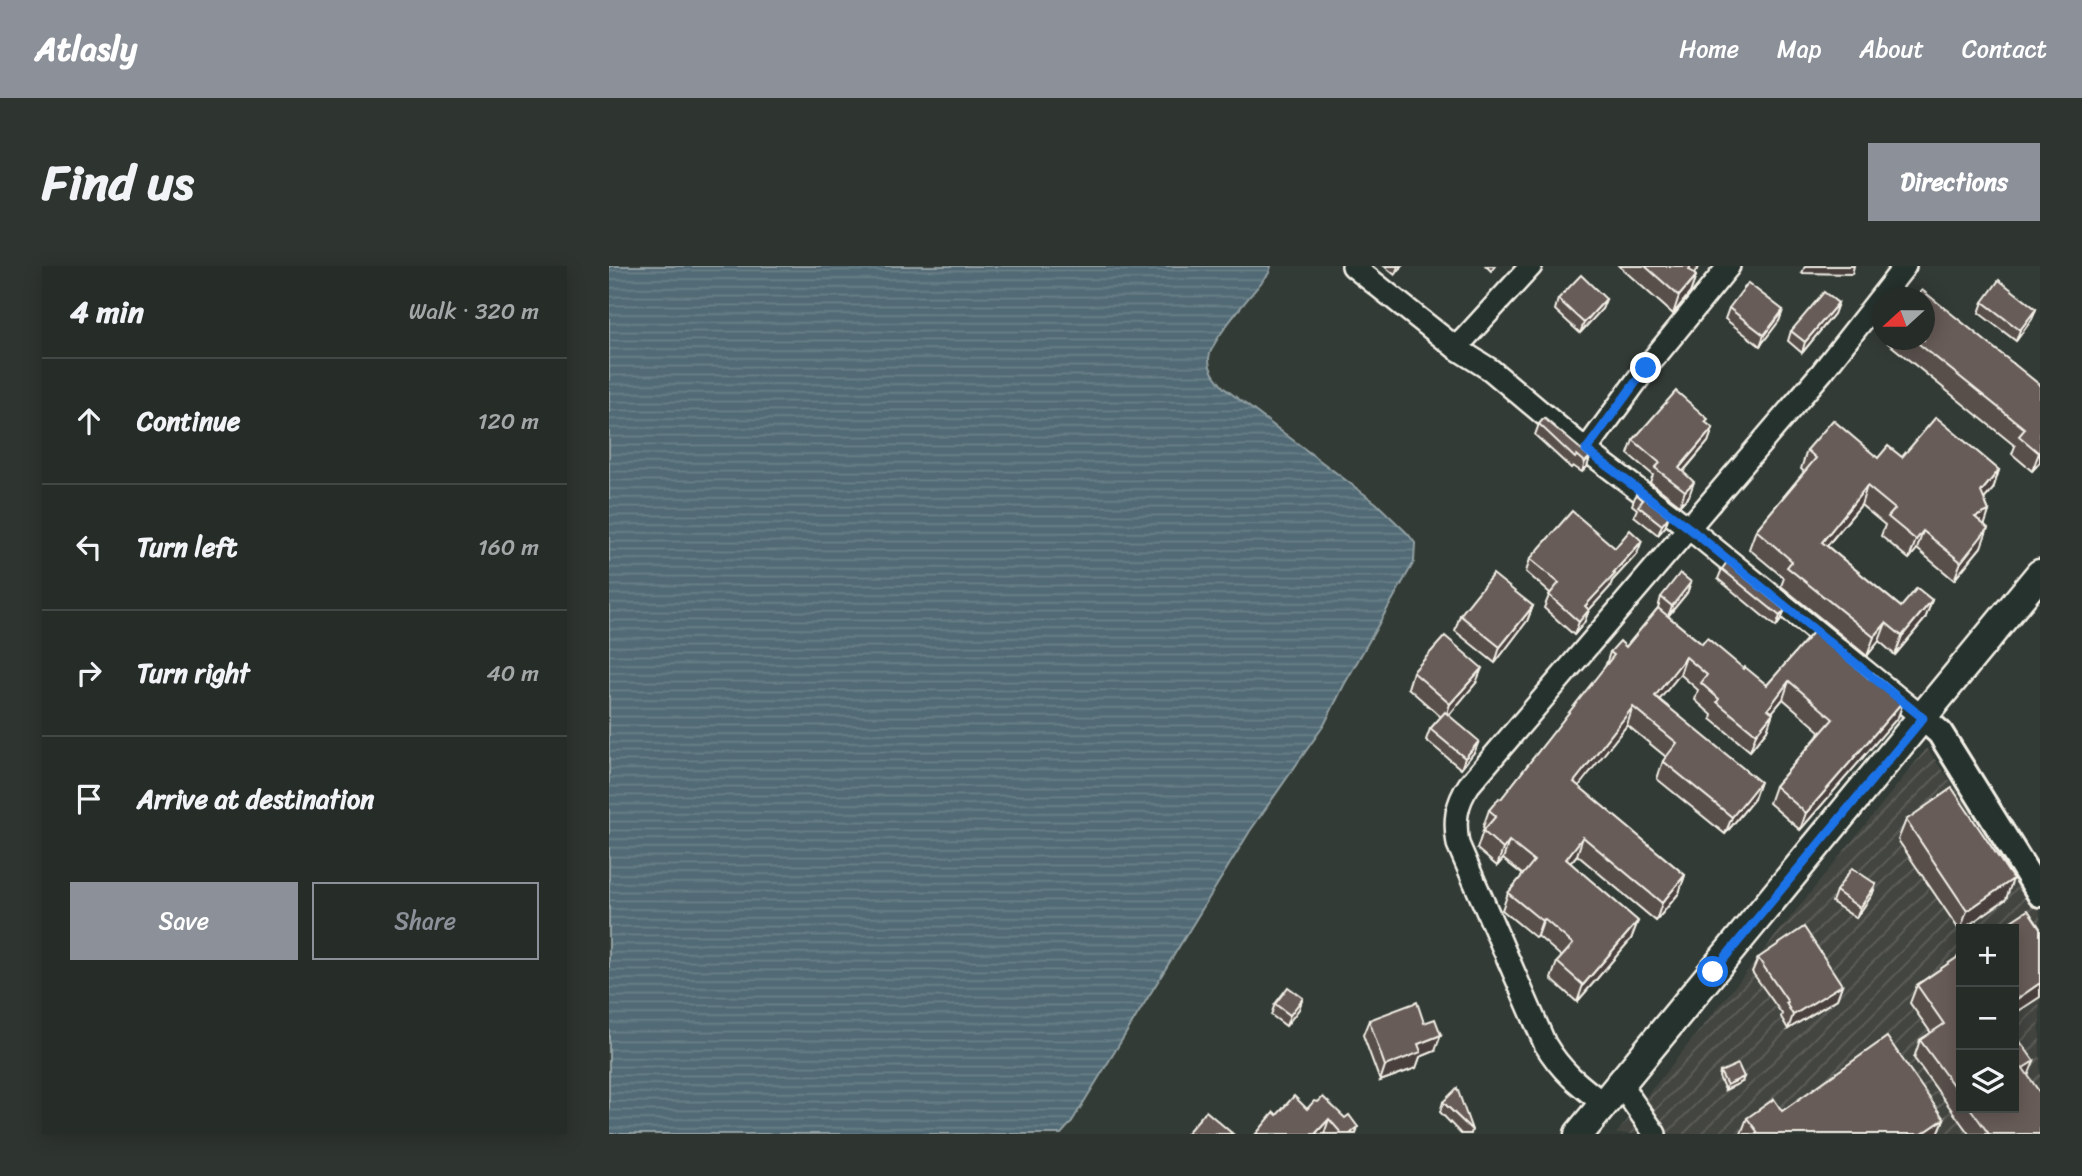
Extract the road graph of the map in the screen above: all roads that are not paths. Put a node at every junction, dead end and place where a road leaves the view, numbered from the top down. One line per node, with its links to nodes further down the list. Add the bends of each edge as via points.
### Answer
1 (1353, 266): 5 (street)
2 (1531, 266): 5 (street)
3 (1729, 266): 6 (street)
4 (1905, 266): 7 (street)
5 (1456, 348): 6 (street, via 1491,370)
6 (1586, 450): 7 (street)
7 (1689, 528): 9 (street); 11 (street, via 1469,785 1456,811 1458,844 1545,1044 1573,1080)
8 (2040, 574): 9 (main road)
9 (1923, 718): 10 (street, via 1940,733); 11 (main road)
10 (2040, 894)
11 (1612, 1094): 12 (main road); 13 (street)
12 (1579, 1134)
13 (1655, 1134)

